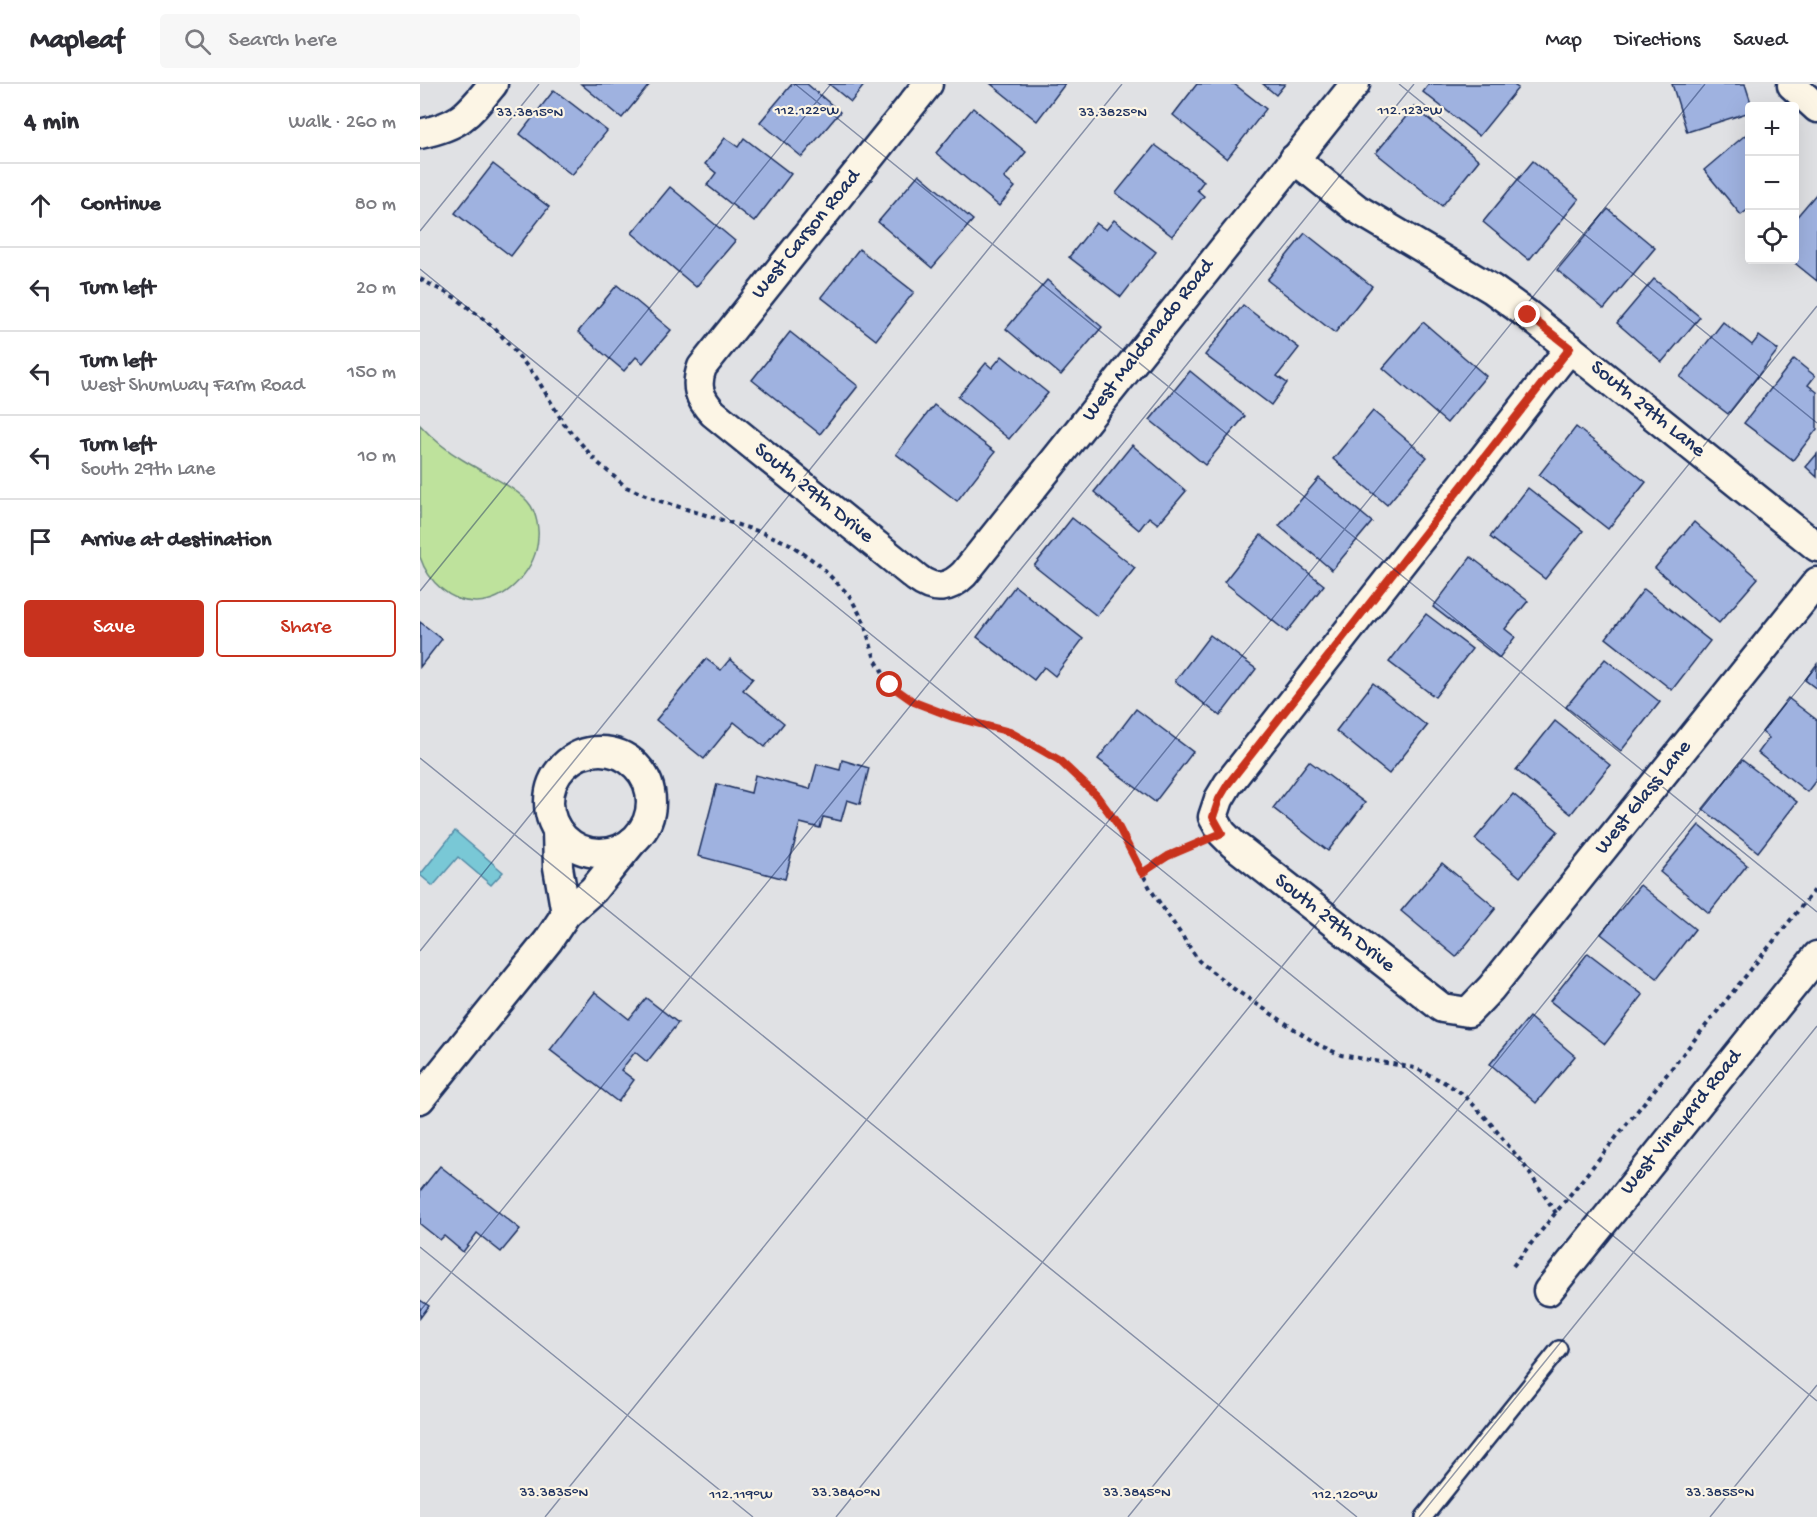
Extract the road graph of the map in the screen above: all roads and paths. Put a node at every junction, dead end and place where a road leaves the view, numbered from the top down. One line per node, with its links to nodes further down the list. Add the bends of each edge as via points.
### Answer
1 (493, 84): 6 (street, via 470,113 446,128)
2 (928, 84): 10 (street, West Carson Road, via 702,367)
3 (1355, 84): 7 (street, West Maldonado Road)
4 (1792, 85): 5 (street)
5 (1817, 108)
6 (420, 134)
7 (1294, 159): 9 (street, South 29th Lane, via 1357,209 1492,289); 13 (street, West Maldonado Road, via 964,574 954,584)
8 (420, 279): 17 (path, via 456,298 496,329 536,377 564,424 597,462 626,487 790,544 818,564 849,595 890,685 914,702 1010,732 1059,760 1096,795)
9 (1570, 348): 11 (street, South 29th Lane); 14 (street, via 1228,784 1219,799)
10 (699, 391): 13 (street, South 29th Drive, via 703,403 713,412 917,579)
11 (1817, 547)
12 (1817, 582): 21 (street, West Glass Lane, via 1499,979)
13 (937, 588)
14 (1217, 825): 17 (path); 21 (street, South 29th Drive, via 1233,844 1442,1008)
15 (557, 830): 16 (street, via 573,847 589,853 605,854); 16 (street, via 548,806 557,774 584,753 602,751 633,763 645,777 650,811 645,826); 19 (street)
16 (632, 842): 19 (street, via 593,890)
17 (1142, 873): 23 (path, via 1199,961 1234,989 1317,1044 1341,1055 1415,1068 1463,1094 1524,1165)
18 (1817, 887): 23 (path)
19 (566, 914): 22 (street)
20 (1817, 956): 25 (street, West Vineyard Road)
21 (1468, 1012)
22 (420, 1100)
23 (1556, 1213): 24 (path)
24 (1513, 1266)
25 (1548, 1291)
26 (1559, 1349): 27 (lane)
27 (1424, 1517)

